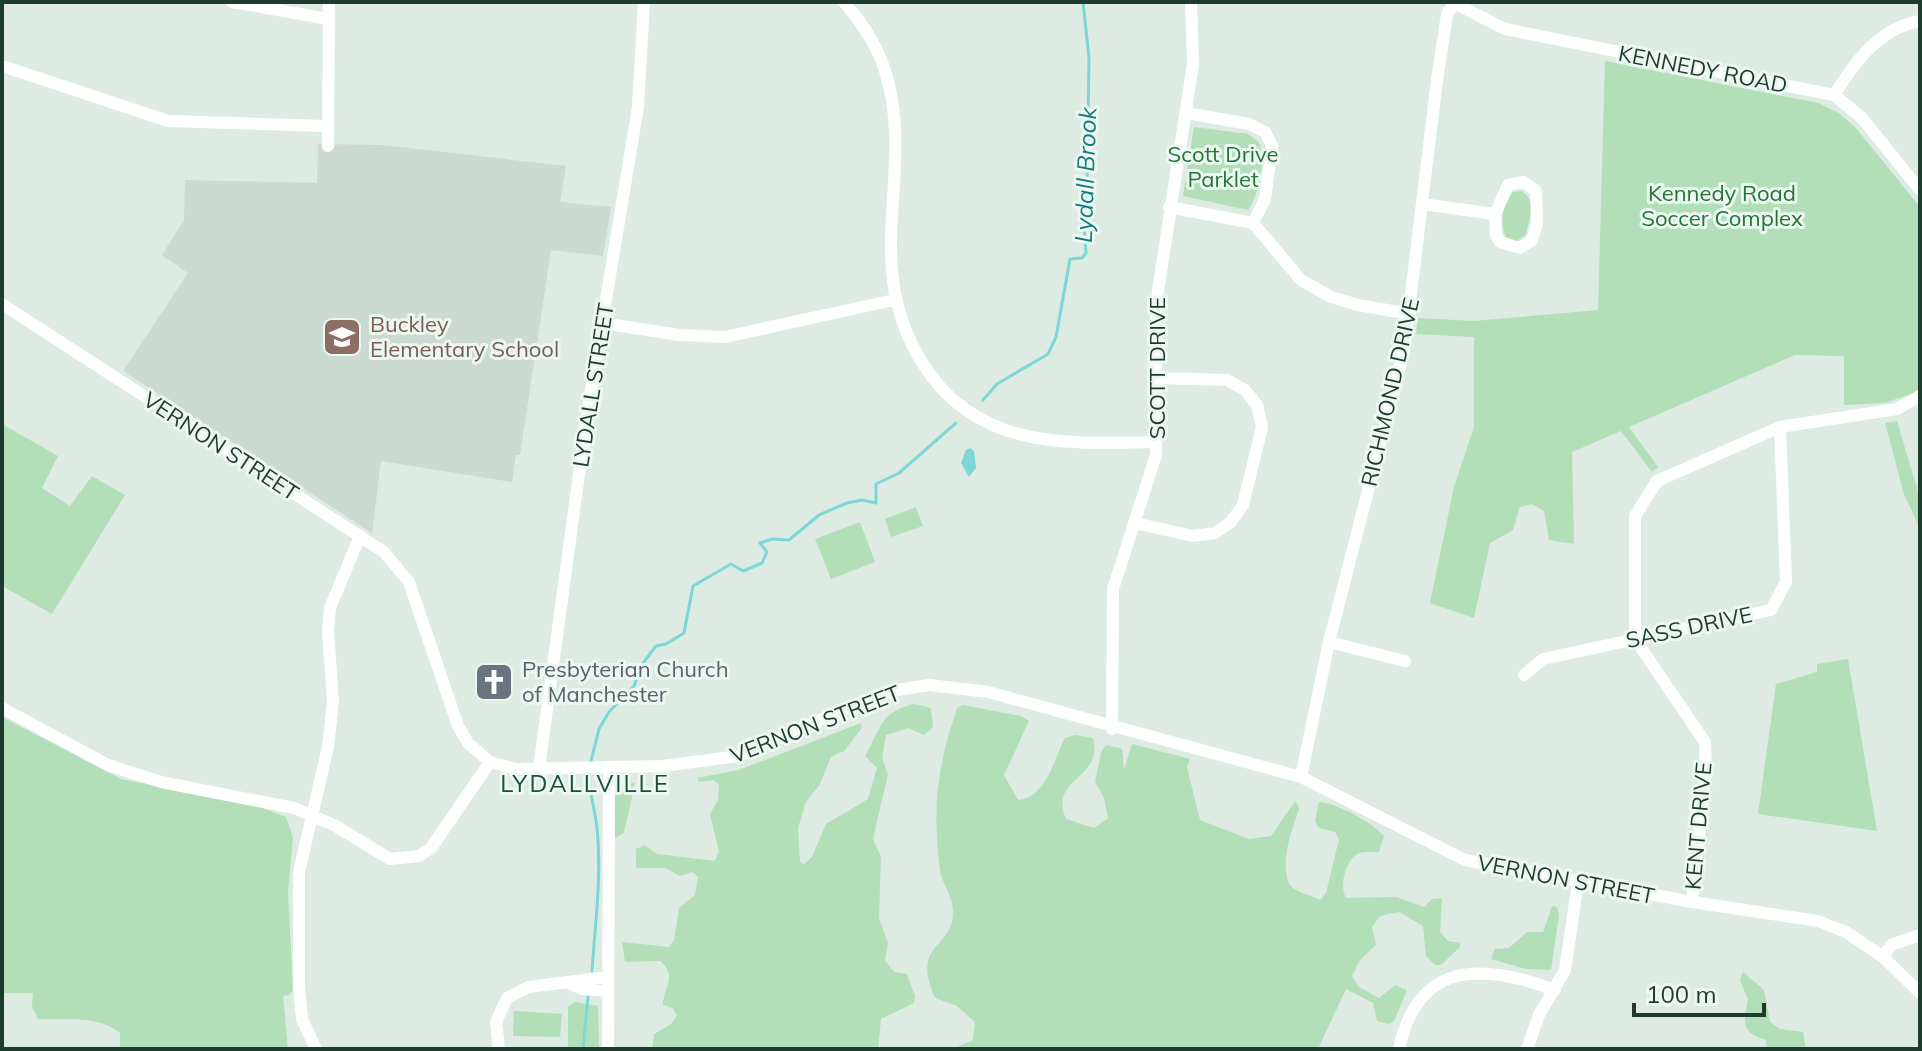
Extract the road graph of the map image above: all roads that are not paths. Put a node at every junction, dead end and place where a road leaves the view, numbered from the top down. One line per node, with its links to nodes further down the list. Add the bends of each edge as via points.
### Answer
1 (232, 2): 7 (street)
2 (329, 2): 7 (street)
3 (644, 2): 22 (street, LYDALL STREET, via 638,107)
4 (844, 2): 19 (street, via 879,54 891,98)
5 (1191, 2): 11 (street, SCOTT DRIVE, via 1193,64)
6 (1453, 2): 10 (street, KENNEDY ROAD, via 1505,29); 15 (street, RICHMOND DRIVE, via 1447,14)
7 (329, 19): 12 (street)
8 (1920, 21): 10 (street, via 1904,24 1867,49)
9 (2, 66): 12 (street, via 168,121)
10 (1834, 95): 14 (street, KENNEDY ROAD, via 1862,118)
11 (1186, 113): 16 (street, SCOTT DRIVE); 18 (street, via 1249,124 1265,132 1272,146 1265,199)
12 (327, 126): 13 (street)
13 (328, 146)
14 (1920, 190)
15 (1422, 204): 17 (street); 21 (street, RICHMOND DRIVE)
16 (1169, 207): 18 (street); 23 (street, SCOTT DRIVE, via 1156,304)
17 (1495, 214): 17 (street, via 1500,242 1526,247 1537,223 1536,191 1524,182 1508,185)
18 (1253, 223): 21 (street, via 1301,280 1331,297)
19 (894, 300): 22 (street, via 725,337); 26 (street, via 930,376 980,419 1034,440)
20 (2, 304): 28 (street, VERNON STREET)
21 (1410, 314): 30 (street, RICHMOND DRIVE)
22 (602, 323): 36 (street, LYDALL STREET)
23 (1156, 378): 26 (street, SCOTT DRIVE); 27 (street, via 1227,380 1257,405 1262,427 1243,505 1231,522 1215,533 1193,536)
24 (1920, 396): 25 (street, via 1897,409)
25 (1780, 427): 29 (street, via 1657,481 1635,516); 29 (street, SASS DRIVE, via 1786,582 1771,610)
26 (1156, 442): 27 (street, SCOTT DRIVE, via 1155,468)
27 (1135, 523): 34 (street, SCOTT DRIVE, via 1113,589)
28 (360, 536): 35 (street, VERNON STREET, via 384,552 409,582 458,726); 39 (street, via 330,608 333,701)
29 (1635, 639): 32 (street, SASS DRIVE, via 1543,659); 41 (street, KENT DRIVE, via 1705,742)
30 (1329, 642): 31 (street); 38 (street, RICHMOND DRIVE)
31 (1405, 661)
32 (1524, 675)
33 (2, 708): 39 (street, via 131,774)
34 (1112, 729): 37 (street, VERNON STREET, via 988,692 929,685 878,695 739,756); 38 (street, VERNON STREET)
35 (490, 762): 36 (street, VERNON STREET); 39 (street, via 441,837 419,856 390,859)
36 (539, 768): 37 (street, VERNON STREET)
37 (609, 769): 44 (street)
38 (1301, 777): 40 (street, VERNON STREET, via 1465,860)
39 (313, 815): 47 (street, via 299,872 296,933 302,1019)
40 (1578, 882): 41 (street, VERNON STREET); 45 (street, via 1565,970)
41 (1692, 902): 43 (street, VERNON STREET, via 1818,921)
42 (1920, 935): 43 (street, via 1891,945)
43 (1883, 957): 46 (street, VERNON STREET)
44 (608, 984): 48 (street, via 528,987 507,998 496,1022); 49 (street)
45 (1555, 990): 50 (street, via 1476,973 1454,975 1432,985 1413,1006); 51 (street)
46 (1920, 993)
47 (316, 1049)
48 (499, 1049)
49 (608, 1049)
50 (1399, 1049)
51 (1527, 1049)

